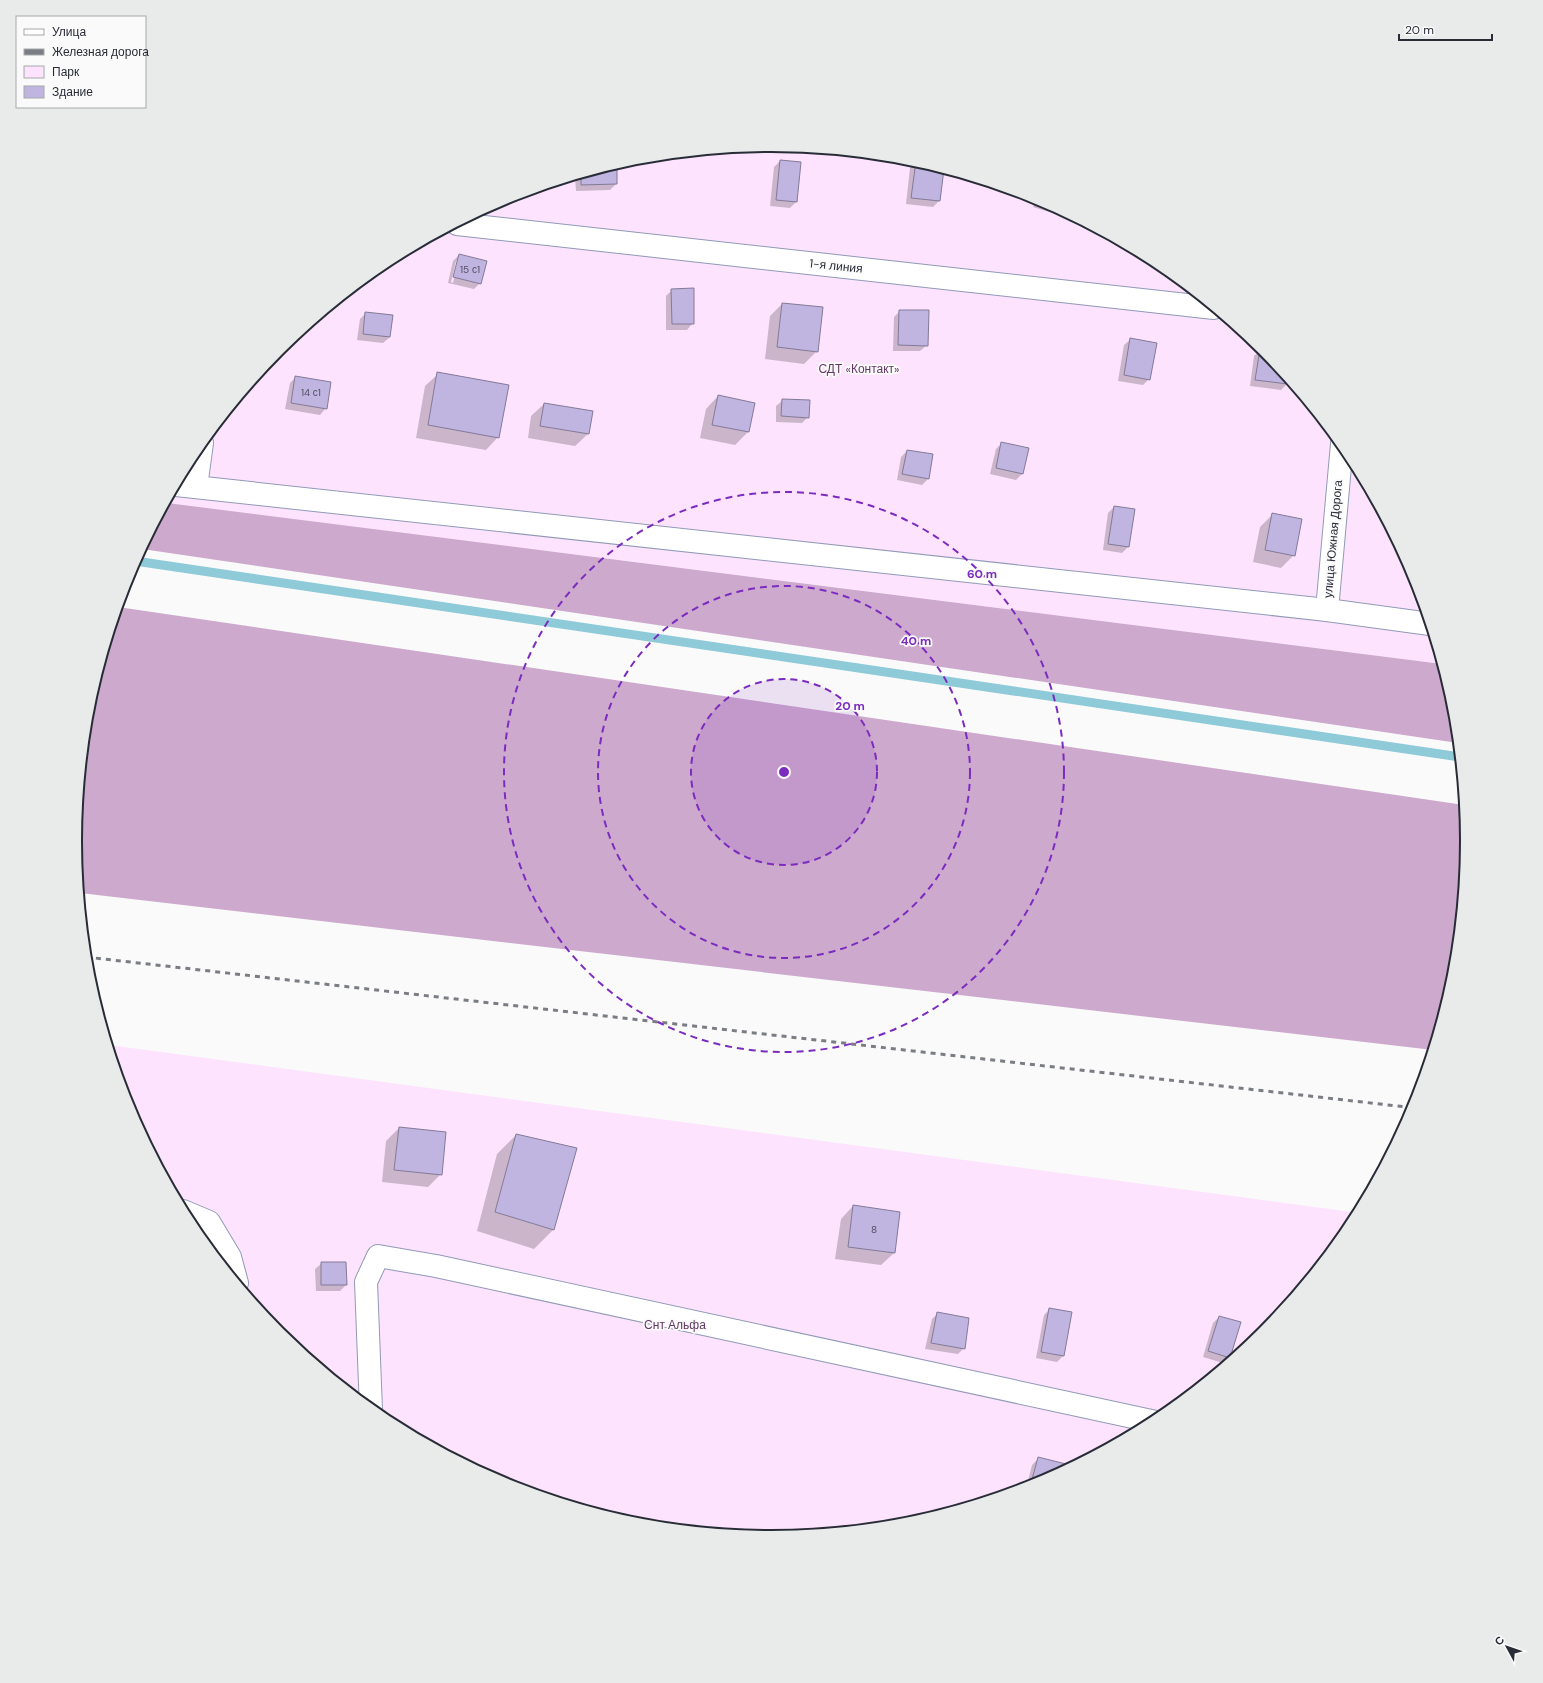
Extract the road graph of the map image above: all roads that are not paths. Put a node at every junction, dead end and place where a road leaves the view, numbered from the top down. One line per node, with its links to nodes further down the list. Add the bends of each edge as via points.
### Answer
1 (464, 225): 2 (street, 1-я линия)
2 (1207, 307)
3 (1341, 453): 6 (street, улица Южная Дорога)
4 (194, 464): 5 (street)
5 (186, 486): 6 (street)
6 (1327, 610): 7 (street)
7 (1425, 623)
8 (192, 1215): 9 (street, via 209,1222 230,1257)
9 (234, 1274)
10 (371, 1403): 11 (street, via 366,1282 378,1256 436,1266)
11 (1147, 1420)

